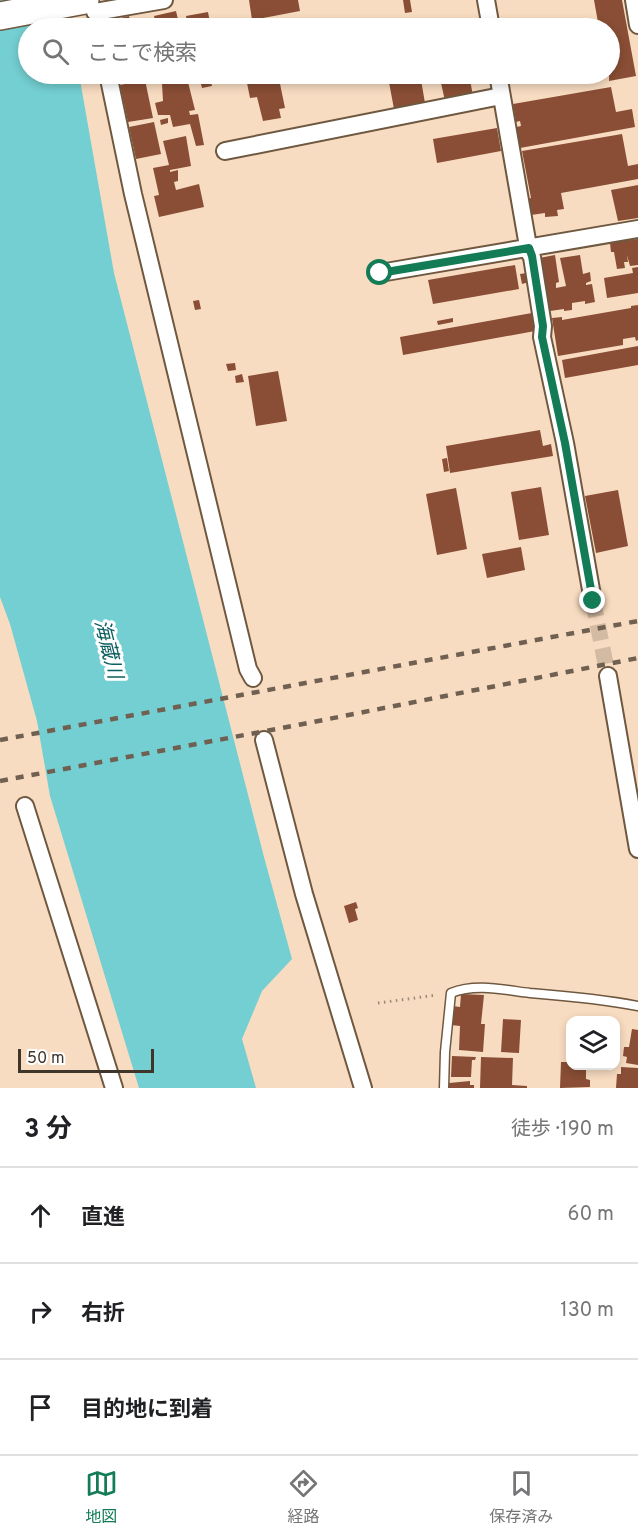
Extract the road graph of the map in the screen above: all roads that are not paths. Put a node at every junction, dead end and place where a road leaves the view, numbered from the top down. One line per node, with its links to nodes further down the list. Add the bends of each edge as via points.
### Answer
1 (164, 0): 4 (street)
2 (486, 0): 6 (street)
3 (633, 0): 7 (street)
4 (90, 8): 5 (highway)
5 (0, 16)
6 (489, 18)
7 (638, 25)
8 (110, 84): 17 (street, via 133,194)
9 (499, 84): 10 (street)
10 (501, 96): 11 (street); 13 (street)
11 (225, 151)
12 (638, 230): 13 (street)
13 (529, 248): 14 (street); 15 (street, via 542,337)
14 (380, 273)
15 (593, 601)
16 (608, 676): 20 (street)
17 (253, 678)
18 (264, 740): 23 (street, via 304,894)
19 (25, 806): 22 (street)
20 (638, 849)
21 (638, 1006): 24 (lane, via 483,987 458,990 451,993)
22 (114, 1088)
23 (363, 1088)
24 (444, 1088)

